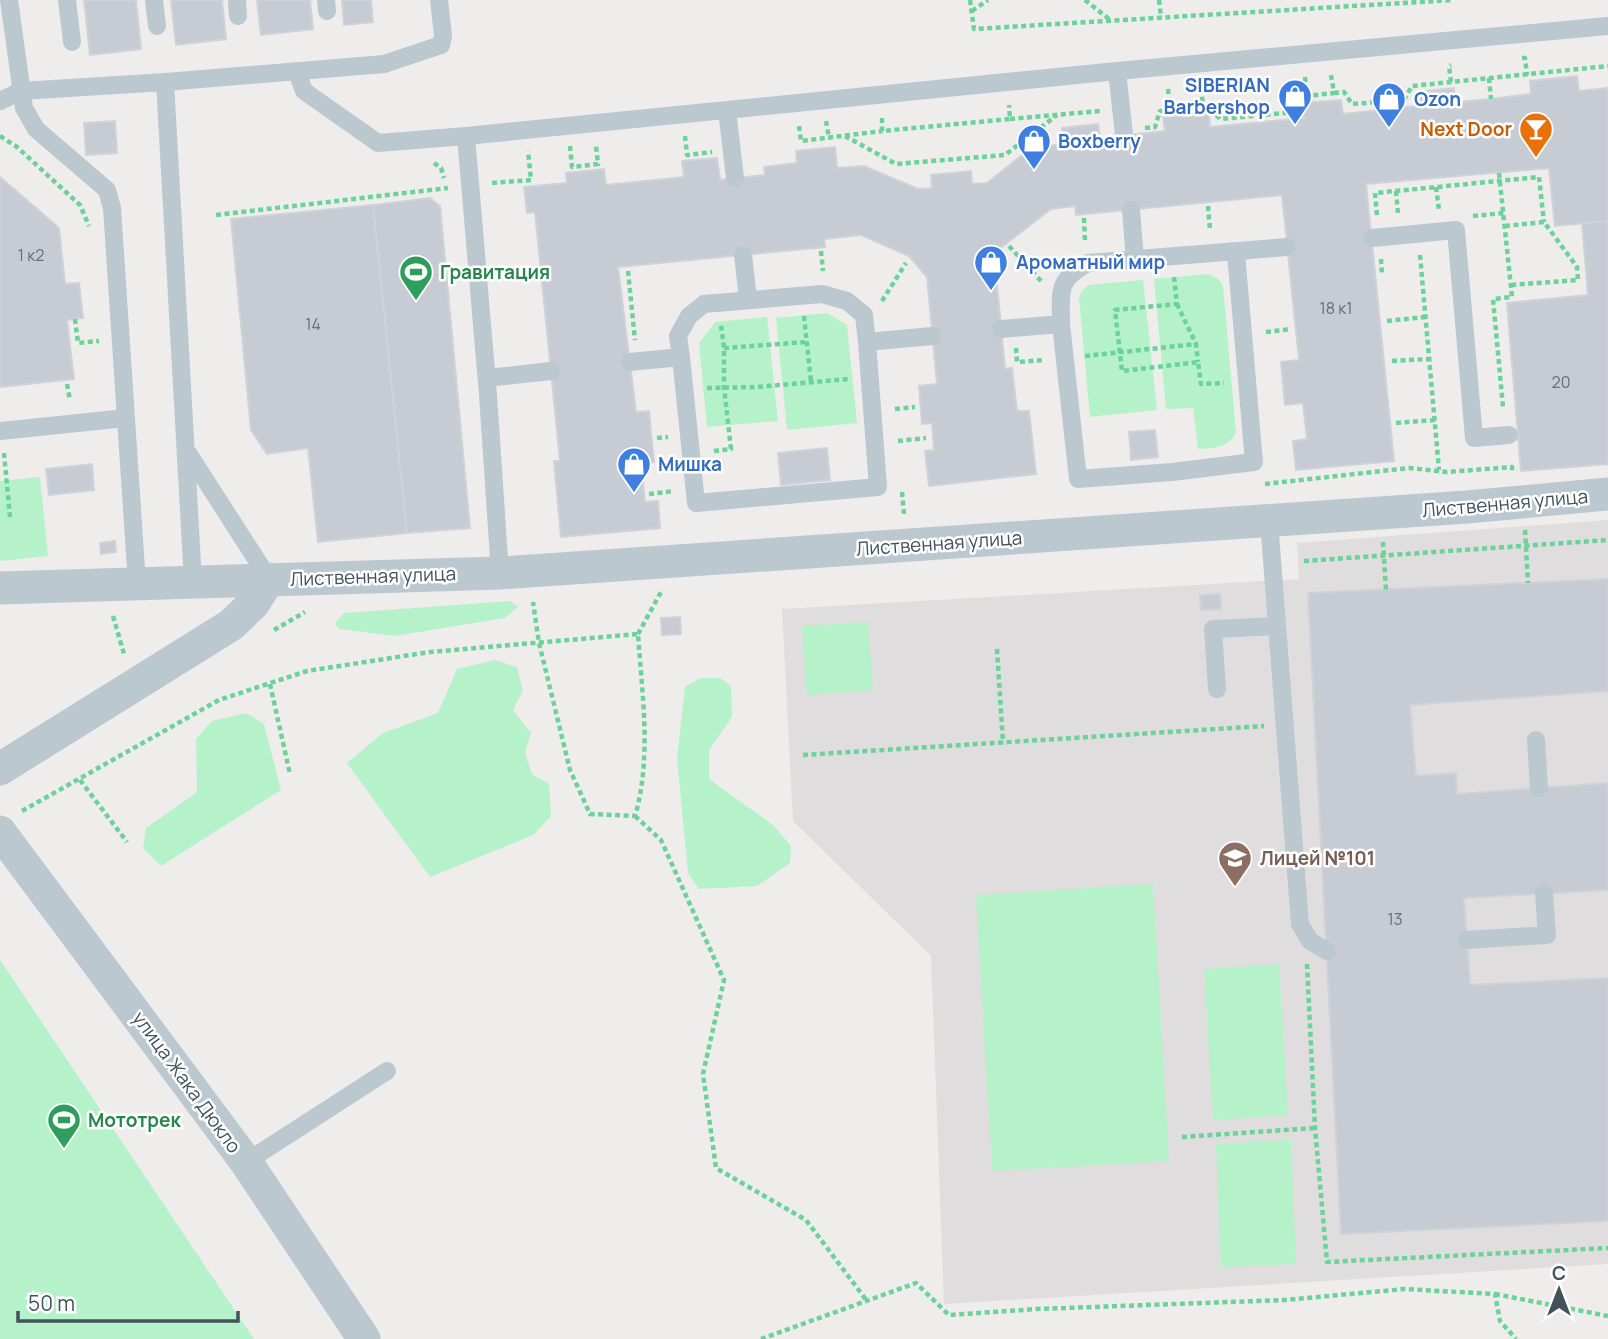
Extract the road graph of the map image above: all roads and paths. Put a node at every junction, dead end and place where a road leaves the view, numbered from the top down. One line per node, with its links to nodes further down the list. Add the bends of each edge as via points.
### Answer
1 (9, 0): 35 (lane)
2 (67, 0): 18 (lane)
3 (154, 0): 16 (lane)
4 (439, 0): 23 (lane, via 441,45 384,64)
5 (970, 0): 13 (path)
6 (988, 0): 13 (path)
7 (1085, 0): 15 (path)
8 (1159, 0): 14 (path)
9 (1307, 0): 12 (path)
10 (1438, 0): 11 (path); 12 (path)
11 (1452, 0)
12 (1308, 9): 14 (path)
13 (972, 11): 15 (path, via 974,29)
14 (1161, 17): 15 (path)
15 (1110, 20)
16 (157, 26)
17 (1608, 26): 22 (lane)
18 (72, 42)
19 (1525, 58): 26 (path)
20 (1449, 66): 31 (path)
21 (1608, 66): 26 (path)
22 (1117, 71): 36 (lane); 48 (lane)
23 (297, 72): 30 (lane); 54 (lane, via 304,91 378,143)
24 (1344, 73): 25 (path)
25 (1331, 74): 27 (path); 37 (path)
26 (1527, 75): 29 (path)
27 (1305, 76): 28 (path); 38 (path)
28 (1292, 78)
29 (1489, 78): 31 (path); 39 (path)
30 (165, 82): 35 (lane); 150 (lane)
31 (1451, 82): 37 (path, via 1412,86 1404,100 1352,104 1344,92)
32 (1190, 86): 42 (path, via 1201,85)
33 (1179, 87): 34 (path)
34 (1168, 88): 36 (path); 44 (path)
35 (21, 91): 40 (lane); 140 (lane, via 36,129 107,190)
36 (1119, 93): 52 (lane)
37 (1334, 93): 38 (path)
38 (1307, 96): 42 (path, via 1301,96 1296,112 1220,119)
39 (1491, 99)
40 (0, 101)
41 (1009, 102): 49 (path)
42 (1203, 107): 44 (path)
43 (1112, 110): 46 (path)
44 (1170, 110): 52 (path, via 1160,111 1155,127)
45 (881, 112): 51 (path)
46 (1057, 115): 49 (path); 55 (path, via 1005,155 896,164)
47 (826, 117): 56 (path)
48 (728, 119): 54 (lane); 60 (path, via 685,131 687,155); 63 (lane)
49 (1010, 119): 51 (path)
50 (798, 120): 56 (path, via 801,141)
51 (882, 131): 55 (path)
52 (1129, 132)
53 (0, 136): 76 (path, via 80,205)
54 (466, 136): 65 (lane)
55 (845, 136): 56 (path)
56 (828, 138)
57 (596, 139): 58 (path, via 598,164 585,166 572,167 570,142)
58 (559, 143)
59 (527, 146): 61 (path, via 531,180 488,184)
60 (724, 151)
61 (487, 172)
62 (1499, 173): 64 (path)
63 (735, 178)
64 (1500, 181): 66 (path); 74 (path, via 1539,177); 75 (path)
65 (470, 184): 70 (path); 128 (lane)
66 (1436, 187): 67 (path); 72 (path)
67 (1396, 191): 73 (path); 79 (path, via 1375,193)
68 (1208, 206): 77 (path)
69 (1131, 210): 87 (lane)
70 (216, 215)
71 (1084, 218): 80 (path, via 1088,242)
72 (1440, 218)
73 (1399, 222)
74 (1544, 222): 75 (path); 95 (path, via 1577,267 1578,280)
75 (1505, 226): 95 (path)
76 (90, 228)
77 (1210, 234)
78 (1418, 234): 79 (lane); 102 (path); 147 (lane, via 1456,230 1474,438)
79 (1375, 237): 93 (path)
80 (1079, 245)
81 (1009, 246): 94 (path)
82 (1287, 247): 84 (lane)
83 (821, 251): 90 (path)
84 (1236, 253): 86 (lane); 129 (lane)
85 (743, 255): 99 (lane)
86 (1172, 257): 87 (lane); 101 (path)
87 (1135, 259): 105 (lane, via 1088,263 1068,274 1061,292)
88 (906, 263): 98 (path, via 880,304)
89 (628, 271): 123 (path)
90 (823, 271): 92 (path); 97 (path, via 800,273)
91 (1049, 271): 94 (path)
92 (835, 272)
93 (1382, 275)
94 (1042, 282): 96 (path)
95 (1511, 285): 137 (path, via 1513,296 1493,299)
96 (1040, 291)
97 (802, 295): 99 (lane); 112 (path); 113 (lane, via 822,293 847,301 864,315)
98 (874, 296)
99 (748, 299): 100 (lane)
100 (718, 303): 115 (path); 118 (lane, via 704,304 689,316 678,336)
101 (1177, 304): 114 (path); 116 (path, via 1115,310)
102 (1426, 317): 104 (path); 120 (path)
103 (75, 319): 111 (path, via 78,343)
104 (1387, 321)
105 (1061, 324): 107 (lane); 119 (lane)
106 (98, 329): 111 (path)
107 (1003, 329): 121 (path, via 1006,339 1016,339 1017,362)
108 (1291, 329): 109 (path)
109 (1262, 333)
110 (932, 336): 113 (lane)
111 (99, 341): 117 (path)
112 (807, 342): 115 (path); 130 (path)
113 (867, 342): 127 (lane)
114 (1196, 344): 116 (path); 124 (path)
115 (724, 348): 132 (path)
116 (1119, 352): 119 (path); 124 (path, via 1122,371)
117 (100, 353)
118 (681, 357): 123 (lane); 133 (lane)
119 (1065, 358): 121 (path); 129 (lane, via 1078,479 1254,461)
120 (1429, 359): 122 (path); 142 (path)
121 (1046, 360): 126 (path)
122 (1392, 361)
123 (634, 362)
124 (1198, 362): 129 (path, via 1201,384)
125 (551, 371): 128 (lane)
126 (1047, 372)
127 (870, 377): 130 (path); 139 (path, via 891,375); 151 (lane, via 878,486 696,503)
128 (487, 378): 172 (lane)
129 (1247, 381)
130 (811, 382): 132 (path)
131 (67, 384): 135 (path)
132 (724, 387): 133 (path); 151 (path, via 731,449)
133 (684, 390): 151 (lane)
134 (79, 402): 135 (path)
135 (70, 403): 136 (path)
136 (58, 404)
137 (1503, 407)
138 (915, 408): 139 (path)
139 (894, 410): 141 (path)
140 (126, 418): 145 (lane); 177 (lane)
141 (895, 418)
142 (1435, 420): 143 (path); 156 (path)
143 (1396, 423)
144 (668, 426): 152 (path)
145 (1, 430): 164 (path)
146 (896, 434): 149 (path)
147 (1508, 436)
148 (926, 438): 149 (path)
149 (897, 441): 153 (path)
150 (186, 450): 173 (lane); 175 (lane)
151 (691, 453): 152 (path)
152 (671, 454): 158 (path)
153 (898, 454)
154 (1512, 467): 155 (path)
155 (1499, 468)
156 (1440, 470)
157 (1277, 471): 165 (path)
158 (675, 491): 160 (path); 162 (path)
159 (901, 491): 163 (path)
160 (649, 494)
161 (1608, 494): 165 (street, Лиственная улица)
162 (676, 502)
163 (904, 515)
164 (10, 517)
165 (1275, 520): 172 (street, Лиственная улица); 182 (lane)
166 (1525, 526): 169 (path)
167 (1383, 536): 170 (path)
168 (1608, 540): 169 (path)
169 (1526, 546): 170 (path); 176 (path)
170 (1384, 556): 171 (path); 180 (path)
171 (1304, 561)
172 (500, 573): 173 (street, Лиственная улица)
173 (269, 579): 175 (street, Лиственная улица); 188 (street, Лиственная улица, via 253,604 231,625)
174 (667, 581): 184 (path)
175 (193, 582): 177 (street, Лиственная улица)
176 (1528, 583)
177 (122, 584): 178 (street, Лиственная улица); 188 (path, via 114,624)
178 (0, 589)
179 (532, 590): 185 (path)
180 (1386, 590)
181 (313, 609): 183 (path)
182 (1277, 626): 189 (lane, via 1213,629); 190 (lane)
183 (268, 634)
184 (638, 634): 185 (path); 198 (path, via 644,724 642,791)
185 (540, 643): 187 (path, via 430,652 307,671); 198 (path, via 570,770 590,814)
186 (997, 649): 192 (path)
187 (270, 684): 195 (path); 196 (path, via 219,700)
188 (134, 685): 194 (street, Лиственная улица)
189 (1217, 689)
190 (1286, 724): 192 (path); 203 (lane, via 1300,924)
191 (1536, 740): 197 (lane)
192 (1003, 743): 193 (path)
193 (803, 755)
194 (0, 769)
195 (290, 774)
196 (80, 780): 199 (path); 200 (path)
197 (1539, 788)
198 (635, 816): 211 (path, via 661,840 724,980 703,1074 716,1168 806,1220)
199 (6, 825): 208 (street, улица Жака Дюкло)
200 (127, 842)
201 (1544, 893): 202 (lane, via 1547,935)
202 (1466, 940)
203 (1310, 941): 204 (lane); 206 (path, via 1307,962)
204 (1327, 951)
205 (387, 1070): 208 (lane)
206 (1315, 1128): 207 (path); 209 (path, via 1327,1262)
207 (1182, 1137)
208 (246, 1162): 213 (street, улица Жака Дюкло)
209 (1608, 1248)
210 (1495, 1294): 211 (path, via 1404,1289 1285,1300 949,1315 916,1283); 212 (path); 215 (path, via 1500,1321)
211 (867, 1301): 214 (path)
212 (1608, 1316)
213 (364, 1339)
214 (761, 1339)
215 (1516, 1339)

